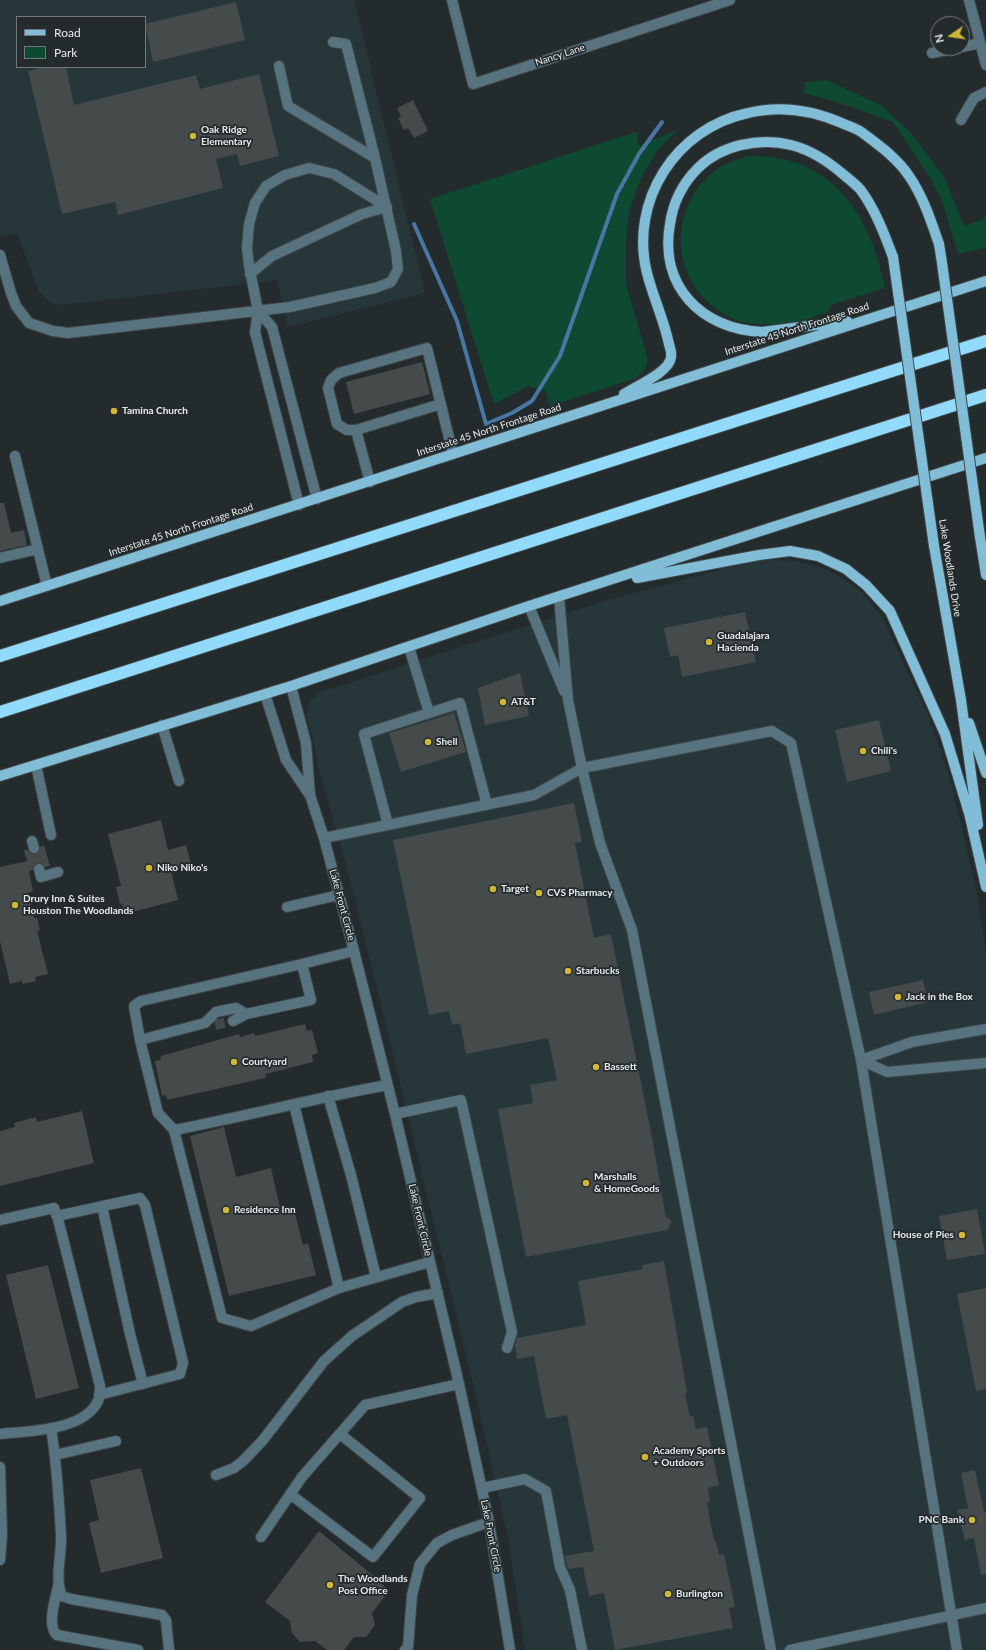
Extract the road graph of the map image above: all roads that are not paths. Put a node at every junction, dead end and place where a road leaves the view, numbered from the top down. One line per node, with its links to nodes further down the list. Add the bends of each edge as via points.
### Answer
1 (452, 0): 2 (street, Nancy Lane, via 472,84)
2 (730, 0)
3 (969, 0): 4 (street)
4 (982, 30): 6 (street)
5 (333, 42): 12 (street, via 346,44)
6 (980, 43): 7 (street); 8 (street)
7 (970, 45)
8 (986, 65)
9 (279, 66): 12 (street, via 288,106)
10 (986, 92): 11 (street, via 974,98)
11 (961, 120)
12 (375, 158): 13 (street)
13 (387, 207): 15 (street, via 362,214 272,256); 15 (street, via 334,174 309,168 285,175 266,186 254,203 247,248); 17 (street, via 398,269 391,282 290,307)
14 (0, 254): 17 (street, via 16,306 29,323 53,331 68,333)
15 (250, 274): 17 (street)
16 (986, 281): 18 (main road, Interstate 45 North Frontage Road)
17 (258, 311): 28 (street, via 272,327); 29 (street, via 255,332)
18 (873, 317): 22 (main road, Interstate 45 North Frontage Road); 43 (main road, Lake Woodlands Drive, bridge, via 762,332 731,328 712,320 696,308 682,292 673,272 667,238 672,212 682,189 698,167 720,152 743,144 791,145 811,152 834,166 859,188 880,220 893,256 934,546)
19 (986, 341): 39 (highway)
20 (986, 395): 44 (highway)
21 (441, 404): 23 (street); 23 (street, via 427,348 339,373 331,380 328,388 337,424 347,430); 24 (street)
22 (606, 404): 24 (main road, Interstate 45 North Frontage Road); 32 (main road, bridge, via 664,370 671,357 668,338 647,272 643,242 647,211 658,179 678,151 704,129 734,116 763,109 799,110 827,116 861,131 888,152 909,176 927,210 939,244)
23 (356, 430): 27 (street)
24 (453, 454): 27 (main road, Interstate 45 North Frontage Road)
25 (15, 456): 30 (street)
26 (986, 458): 33 (main road)
27 (370, 482): 28 (main road, Interstate 45 North Frontage Road)
28 (317, 499): 29 (main road, Interstate 45 North Frontage Road)
29 (299, 505): 34 (main road, Interstate 45 North Frontage Road)
30 (38, 549): 31 (street); 34 (street)
31 (0, 558)
32 (986, 575)
33 (597, 585): 35 (main road); 60 (main road, via 790,551 818,556 846,569 866,585 890,611 929,696 945,734 970,813)
34 (47, 586): 36 (main road, Interstate 45 North Frontage Road)
35 (559, 597): 37 (main road); 42 (street)
36 (0, 602)
37 (529, 606): 38 (main road); 42 (street)
38 (409, 648): 40 (main road); 45 (street)
39 (0, 656)
40 (291, 686): 41 (main road); 52 (street, Lake Front Circle, via 306,743)
41 (265, 694): 46 (main road); 52 (street, Lake Front Circle, via 286,760)
42 (568, 700): 48 (street)
43 (961, 700): 49 (main road); 59 (main road, Lake Woodlands Drive)
44 (0, 712)
45 (429, 713): 53 (street, via 460,703); 54 (street, via 364,734)
46 (162, 725): 47 (main road); 51 (street)
47 (36, 765): 50 (main road); 55 (street)
48 (582, 768): 53 (street, via 534,795); 69 (street, via 772,731 791,742); 107 (street, via 600,843 632,930)
49 (986, 773)
50 (0, 776)
51 (179, 781)
52 (310, 795): 56 (street, Lake Front Circle)
53 (487, 804): 54 (street)
54 (388, 825): 56 (street)
55 (51, 835)
56 (324, 838): 61 (street, Lake Front Circle)
57 (39, 869): 58 (street, via 40,877)
58 (58, 872)
59 (986, 883)
60 (986, 887)
61 (339, 895): 62 (street); 63 (street, Lake Front Circle)
62 (287, 907)
63 (354, 951): 64 (street); 71 (street, Lake Front Circle)
64 (302, 964): 65 (street, via 311,1000); 68 (street, via 141,1001 134,1006)
65 (246, 1014): 66 (street); 68 (street, via 236,1008 216,1012 210,1024)
66 (233, 1021)
67 (986, 1029): 69 (street, via 912,1042)
68 (140, 1040): 75 (street, via 158,1113)
69 (861, 1060): 70 (street, via 886,1072); 101 (street)
70 (986, 1062)
71 (387, 1085): 72 (street); 74 (street, Lake Front Circle)
72 (328, 1096): 73 (street); 80 (street)
73 (294, 1104): 75 (street); 81 (street)
74 (395, 1114): 79 (street, Lake Front Circle); 83 (street, via 461,1100 512,1332)
75 (174, 1130): 81 (street, via 222,1318 250,1326)
76 (102, 1206): 77 (street); 84 (street, via 130,1334); 84 (street, via 140,1198 145,1205 179,1348 182,1363 180,1374)
77 (57, 1216): 78 (street, via 54,1208); 86 (street, via 100,1386)
78 (0, 1220)
79 (430, 1262): 80 (street); 82 (street, Lake Front Circle)
80 (376, 1277): 81 (street)
81 (339, 1288)
82 (438, 1293): 85 (street, Lake Front Circle); 93 (street, via 416,1296 402,1302 352,1336 324,1361 243,1461 234,1468)
83 (506, 1348)
84 (144, 1384): 86 (street)
85 (459, 1384): 89 (street, via 365,1405); 94 (street, Lake Front Circle)
86 (99, 1395): 87 (street, via 98,1401 87,1415 68,1425)
87 (50, 1428): 88 (street); 91 (street)
88 (0, 1434)
89 (340, 1434): 95 (street); 95 (street, via 420,1498 373,1557)
90 (116, 1442): 91 (street)
91 (55, 1455): 99 (street, via 61,1537)
92 (0, 1467): 98 (street)
93 (216, 1474)
94 (482, 1488): 96 (street, Lake Front Circle); 106 (street, via 525,1480 546,1491 560,1567 570,1590)
95 (290, 1494): 97 (street)
96 (489, 1522): 104 (street, via 437,1542 420,1564 412,1596 408,1647); 105 (street, Lake Front Circle)
97 (261, 1537)
98 (0, 1560)
99 (58, 1586): 102 (street, via 52,1615 52,1626 57,1635); 103 (street, via 62,1596 71,1599 162,1615 166,1620)
100 (986, 1608): 101 (street)
101 (952, 1615): 108 (street); 109 (street)
102 (138, 1650)
103 (169, 1650)
104 (405, 1650)
105 (510, 1650)
106 (582, 1650)
107 (771, 1650)
108 (790, 1650)
109 (957, 1650)

